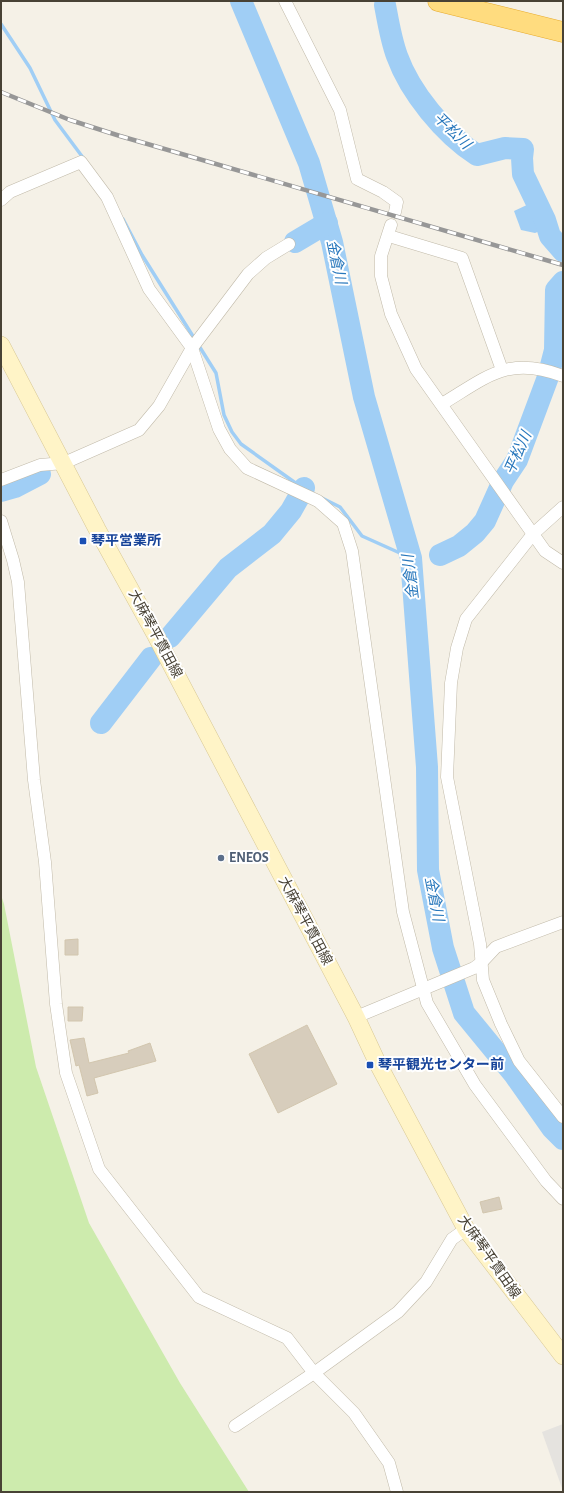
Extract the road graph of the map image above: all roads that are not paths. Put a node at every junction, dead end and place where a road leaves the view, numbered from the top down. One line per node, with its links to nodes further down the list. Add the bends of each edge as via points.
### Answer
1 (285, 1): 5 (street, via 340,110 357,179 397,202)
2 (438, 1): 3 (highway)
3 (563, 32)
4 (1, 200): 7 (street, via 10,192 81,162 107,197 150,289)
5 (394, 212)
6 (289, 244): 7 (street, via 266,258 248,274)
7 (192, 348): 12 (street, via 159,406 140,430); 20 (street, via 219,429 230,449 247,468 318,501 343,523 352,551 403,912)
8 (3, 355): 12 (main road, 大麻琴平貫田線)
9 (502, 370): 10 (street, via 516,367 540,369); 11 (street, via 496,371); 11 (street, via 462,258 390,231 381,256 381,276 392,314 416,369)
10 (563, 376)
11 (442, 404): 16 (street)
12 (64, 463): 13 (street, via 40,465); 21 (main road, 大麻琴平貫田線)
13 (2, 478)
14 (563, 507): 16 (street)
15 (1, 522): 26 (street, via 18,582 34,780 45,862 56,1004 65,1065 100,1169 199,1297 287,1338)
16 (534, 534): 17 (street, via 545,551); 19 (street, via 466,619 457,648 451,683 447,777 480,944)
17 (563, 563)
18 (563, 922): 19 (street, via 496,948)
19 (477, 965): 20 (street); 22 (street, via 519,1061)
20 (426, 987): 21 (street); 23 (street, via 427,1003 475,1085 546,1181)
21 (356, 1017): 24 (main road, 大麻琴平貫田線)
22 (563, 1117)
23 (563, 1199)
24 (466, 1230): 25 (main road, 大麻琴平貫田線); 26 (street, via 452,1239 426,1282 398,1312)
25 (563, 1356)
26 (314, 1372): 27 (street); 28 (street, via 354,1413 389,1463)
27 (235, 1426)
28 (396, 1492)

